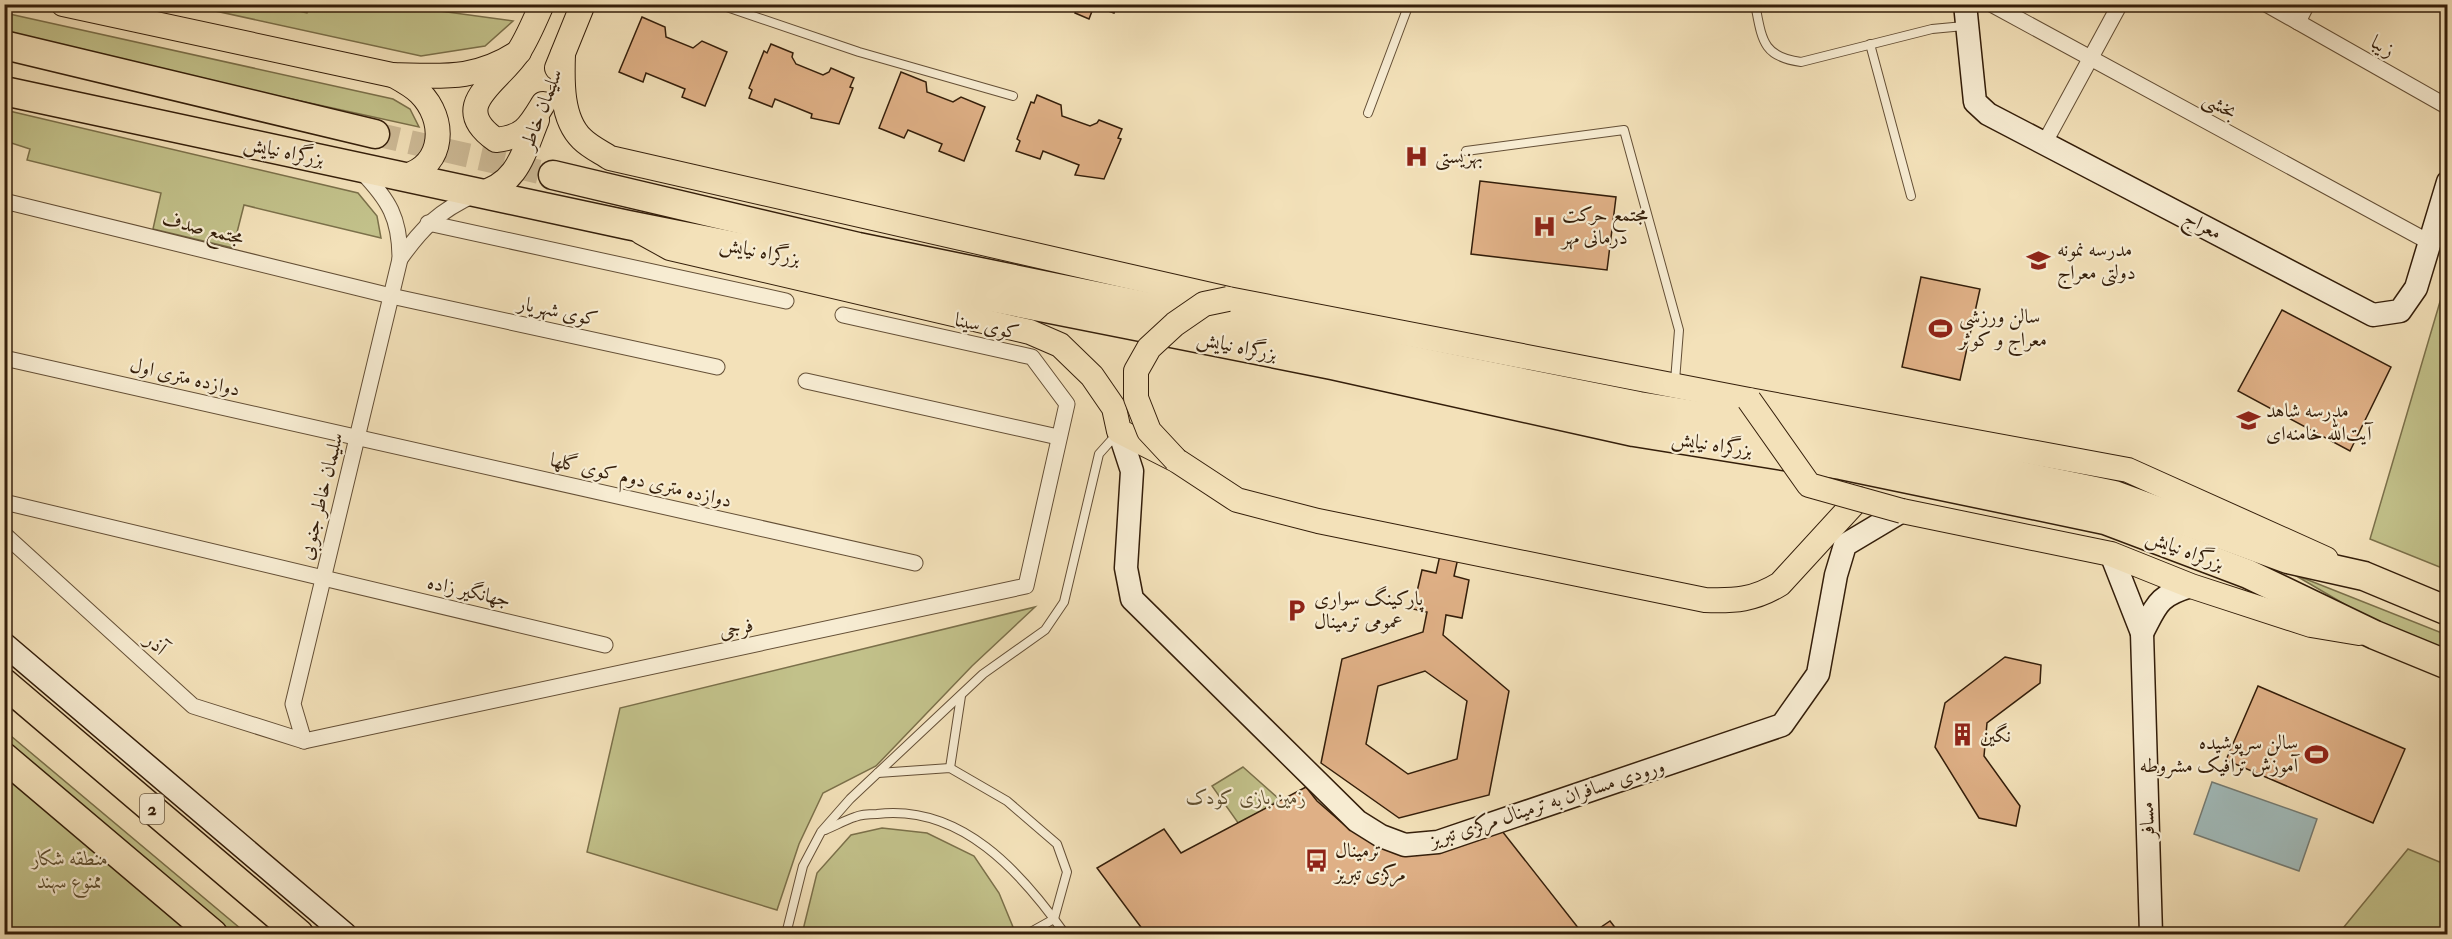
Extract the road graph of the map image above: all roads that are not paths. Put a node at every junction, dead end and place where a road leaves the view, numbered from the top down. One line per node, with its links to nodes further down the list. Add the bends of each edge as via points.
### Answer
1 (63, 4): 18 (main road)
2 (542, 4): 15 (main road, سلیمان خاطر)
3 (584, 4): 16 (main road, سلیمان خاطر)
4 (718, 4): 20 (lane, via 860,52)
5 (1409, 4): 23 (lane)
6 (1755, 4): 13 (lane, via 1764,42 1784,60 1801,62)
7 (1991, 4): 17 (street, بخشی)
8 (2120, 4): 17 (street)
9 (2266, 4): 12 (street, زیبا)
10 (2307, 4): 12 (street)
11 (1966, 15): 13 (lane, via 1932,29); 25 (street, معراج, via 1975,102 1988,114)
12 (2298, 22): 22 (street, زیبا)
13 (1870, 44): 32 (lane)
14 (4, 45): 24 (highway, بزرگراه نیایش)
15 (519, 52): 18 (main road, via 499,65 470,74); 21 (main road, سلیمان خاطر, via 476,100 478,123 496,140 511,138 523,133)
16 (563, 54): 21 (main road, سلیمان خاطر); 39 (main road, بزرگراه نیایش, via 562,86 573,129 610,158)
17 (2091, 60): 25 (street); 36 (street, بخشی)
18 (392, 75): 29 (main road, via 420,93 437,123 438,139 432,156 422,170)
19 (4, 91): 27 (highway, بزرگراه نیایش)
20 (1013, 96)
21 (543, 104): 31 (main road, سلیمان خاطر, via 511,176 494,190)
22 (2448, 107)
23 (1368, 113)
24 (375, 134)
25 (2045, 142): 36 (street, معراج, via 2373,315 2400,310 2416,288)
26 (1466, 151): 45 (lane, via 1624,130 1679,330)
27 (357, 167): 29 (highway, بزرگراه نیایش); 37 (street, سلیمان خاطر جنوبی, via 379,190 393,216 400,235)
28 (553, 175): 57 (highway, بزرگراه نیایش, via 858,247 1639,406 1842,439 2114,495 2288,559)
29 (406, 176): 31 (highway, بزرگراه نیایش)
30 (2448, 182): 36 (street, معراج)
31 (478, 194): 34 (street, سلیمان خاطر جنوبی, via 453,205); 35 (highway, بزرگراه نیایش)
32 (1911, 196)
33 (4, 201): 38 (street, مجتمع صدف)
34 (428, 223): 37 (street, سلیمان خاطر جنوبی); 40 (street)
35 (628, 225): 47 (main road, via 670,248 1030,332 1060,345 1092,376 1114,408); 62 (highway, بزرگراه نیایش, via 1332,365 1634,432 1842,465 2104,520 2248,574)
36 (2429, 242)
37 (400, 260): 38 (street, سلیمان خاطر جنوبی)
38 (391, 296): 43 (street, کوی شهریار); 49 (street, سلیمان خاطر جنوبی)
39 (1228, 299): 45 (main road, بزرگراه نیایش); 50 (main road, bridge, via 1204,304 1175,324 1149,348 1136,370 1136,398 1149,431)
40 (786, 301)
41 (843, 315): 48 (street, کوی سینا, via 1032,357 1067,404)
42 (4, 358): 49 (street, دوازده متری اول)
43 (717, 367)
44 (807, 381): 48 (street)
45 (1674, 386): 46 (main road, بزرگراه نیایش)
46 (1749, 400): 51 (main road, bridge, via 1809,485); 57 (main road, بزرگراه نیایش, via 2128,470)
47 (1119, 431): 50 (main road); 53 (street, ورودی مسافران به ترمینال مرکزی تبریز, via 1132,471 1125,568 1132,599 1357,820 1381,836 1405,845 1438,842 1782,725 1818,674 1845,545); 67 (lane, via 1099,454 1064,602 1045,630 983,674)
48 (1058, 437): 68 (street, فرجی, via 1026,586)
49 (357, 438): 56 (street, دوازده متری دوم کوی گلها); 58 (street, سلیمان خاطر جنوبی)
50 (1176, 460): 51 (main road, via 1237,500 1318,521 1705,600 1738,601 1774,588)
51 (1858, 499): 53 (main road, bridge)
52 (4, 502): 58 (street, جهانگیر زاده)
53 (1902, 510): 55 (main road)
54 (4, 534): 68 (street, آذر, via 193,706)
55 (2110, 554): 59 (main road); 61 (street)
56 (915, 563)
57 (2364, 576): 60 (highway, بزرگراه نیایش)
58 (323, 579): 64 (street, جهانگیر زاده); 68 (street, سلیمان خاطر جنوبی, via 293,704)
59 (2191, 586): 61 (street, via 2158,602); 62 (main road, via 2311,625)
60 (2448, 611)
61 (2142, 633): 80 (street, مسافر)
62 (2375, 635): 65 (highway, بزرگراه نیایش)
63 (4, 644): 76 (street)
64 (605, 645)
65 (2448, 665)
66 (5, 683): 75 (highway, 2)
67 (961, 695): 70 (lane); 71 (lane)
68 (304, 741)
69 (4, 757): 74 (highway)
70 (950, 768): 71 (lane); 73 (lane, via 1007,801 1057,844 1067,872)
71 (878, 773): 72 (lane)
72 (821, 832): 73 (lane, via 856,816 895,812 931,817 965,832 998,855); 77 (lane, via 804,866)
73 (1054, 919): 78 (lane); 79 (lane)
74 (213, 934)
75 (299, 934)
76 (345, 934)
77 (786, 934)
78 (1027, 934)
79 (1065, 934)
80 (2151, 934)

